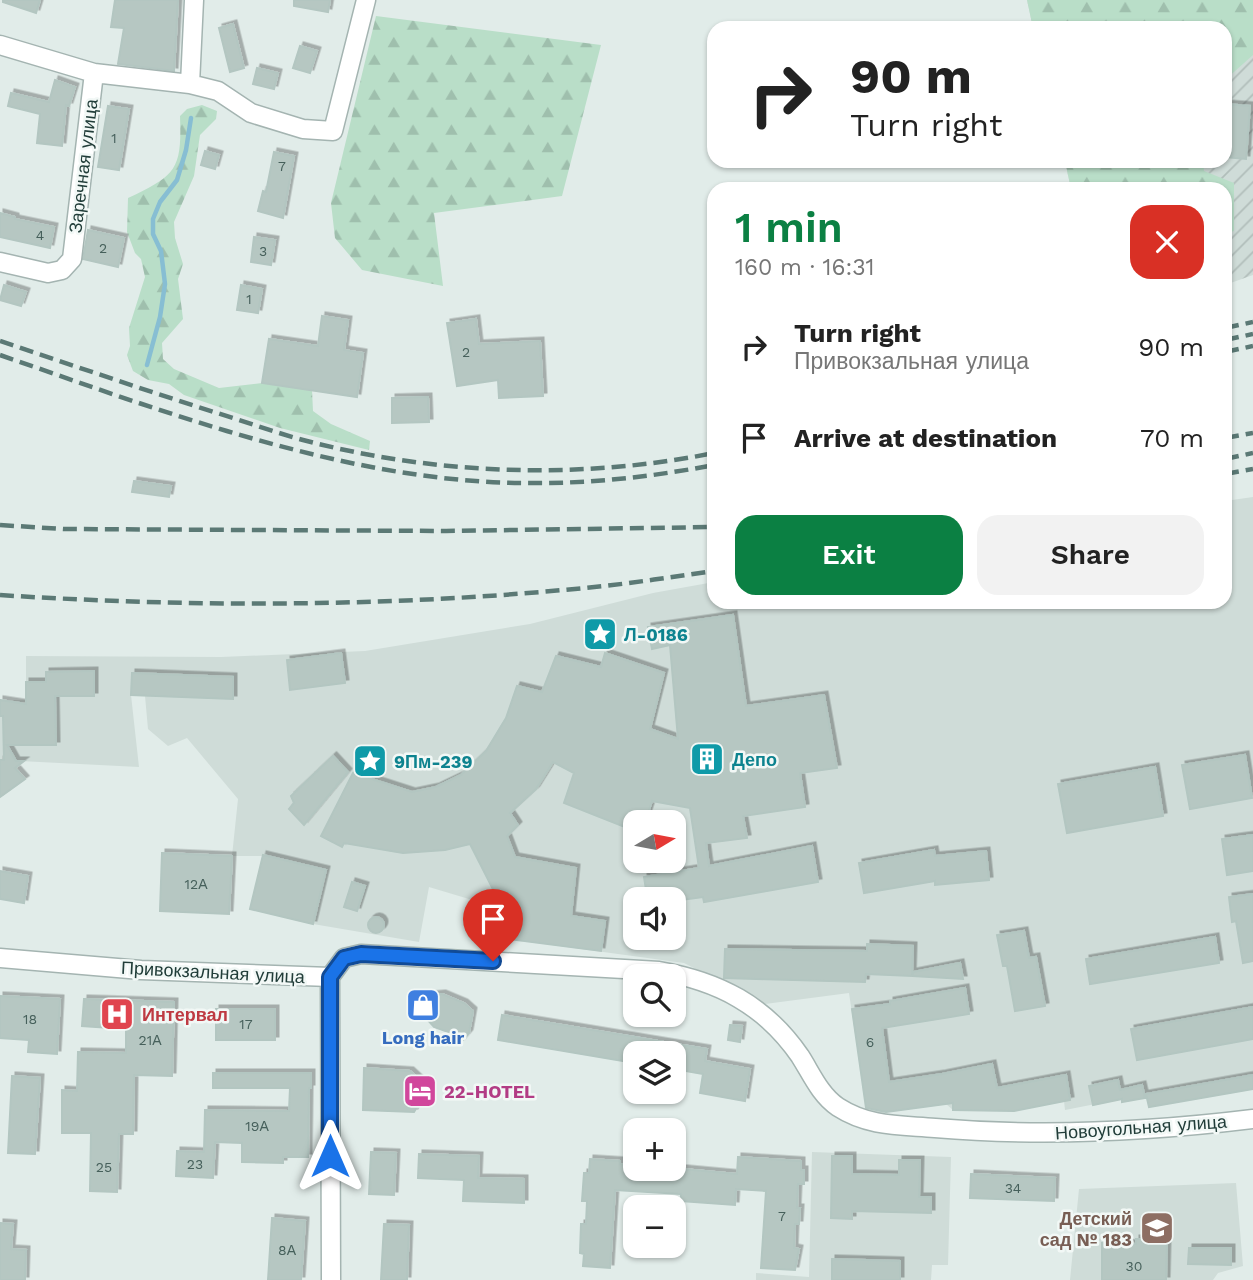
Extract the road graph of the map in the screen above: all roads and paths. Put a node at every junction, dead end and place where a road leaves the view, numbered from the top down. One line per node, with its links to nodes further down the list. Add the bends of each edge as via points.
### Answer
1 (194, 0): 5 (street)
2 (366, 0): 5 (street, via 333,131 303,129 251,113 218,91)
3 (0, 45): 4 (street)
4 (94, 73): 5 (street); 6 (street, Заречная улица, via 72,259 62,270 48,273)
5 (190, 85)
6 (0, 262)
7 (0, 958): 8 (street, Привокзальная улица, via 141,970)
8 (330, 977): 10 (street, Привокзальная улица, via 344,958 361,954 688,976 738,998 778,1028 818,1086 851,1114 872,1123); 11 (street)
9 (1253, 1119): 10 (street, Новоугольная улица, via 1163,1129)
10 (1030, 1134)
11 (331, 1280)

